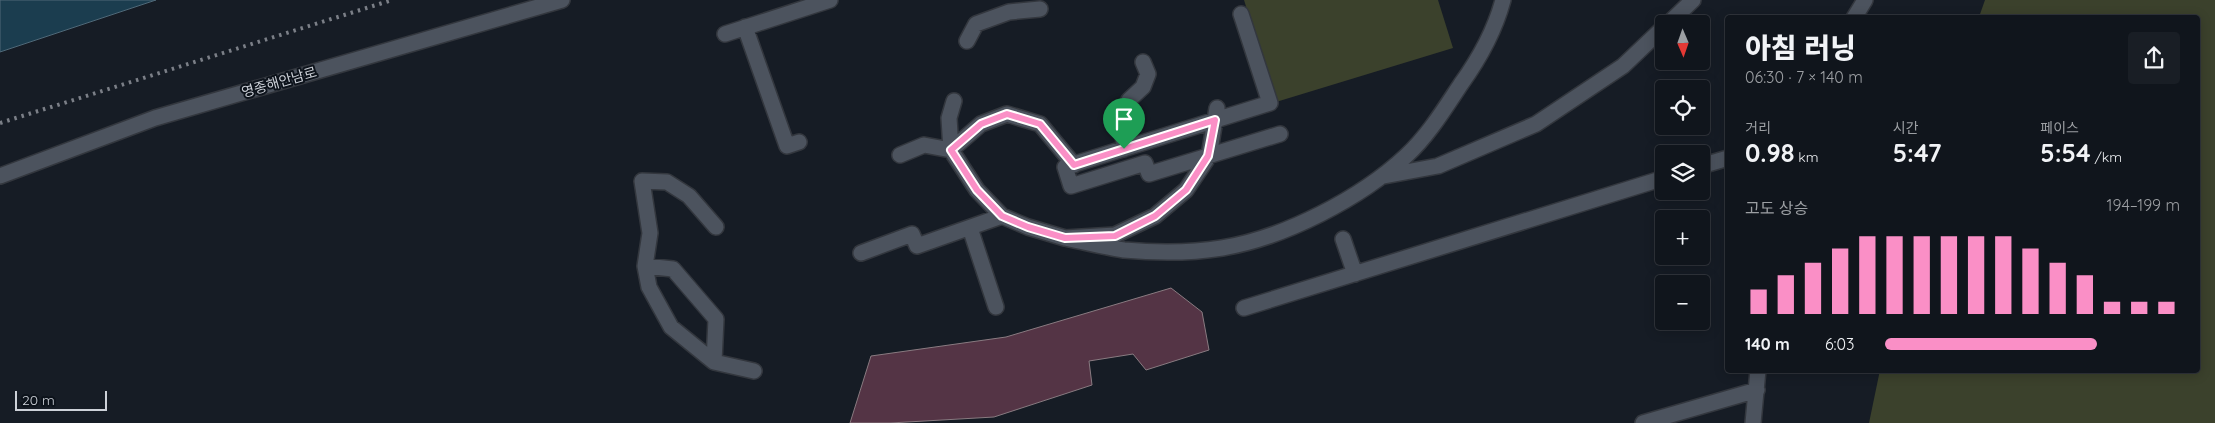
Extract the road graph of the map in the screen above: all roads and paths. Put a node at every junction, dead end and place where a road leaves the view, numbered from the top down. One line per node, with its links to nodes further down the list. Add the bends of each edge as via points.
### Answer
1 (562, 0): 26 (street, 영종해안남로, via 155,118)
2 (830, 0): 10 (street)
3 (1503, 0): 27 (street, via 1500,13 1473,68 1448,106 1407,156)
4 (1693, 0): 8 (street)
5 (1865, 0): 9 (street)
6 (1040, 9): 13 (street, via 1009,12 976,24)
7 (1241, 14): 16 (street, via 1270,102)
8 (1677, 15)
9 (1856, 15)
10 (745, 27): 11 (street); 18 (street, via 787,146)
11 (725, 34)
12 (1655, 36): 27 (street, via 1623,66 1536,124 1438,166)
13 (967, 41)
14 (1143, 62): 19 (street, via 1148,74 1143,87 1129,100 1124,124)
15 (954, 101): 20 (street, via 949,118)
16 (1216, 114): 19 (street); 22 (street)
17 (1280, 134): 22 (street)
18 (799, 142)
19 (1124, 149): 25 (street)
20 (951, 150): 21 (street, via 924,144); 25 (street, via 981,124 1007,114 1040,124); 29 (street, via 977,190)
21 (900, 155)
22 (1208, 156): 25 (street, via 1149,174 1145,163 1071,186 1065,168); 32 (street, via 1186,190 1155,216 1115,236)
23 (1725, 159): 24 (street)
24 (1710, 163)
25 (1074, 165)
26 (0, 176)
27 (1380, 177): 32 (street, via 1351,198 1279,232 1223,248 1124,250)
28 (1655, 181): 36 (street)
29 (1002, 216): 31 (street); 32 (street)
30 (716, 227): 35 (street, via 689,196 667,182 642,181 650,233)
31 (970, 228): 34 (street, via 917,246 912,234); 37 (street)
32 (1065, 238)
33 (1343, 239): 36 (street)
34 (861, 253)
35 (644, 266): 39 (street, via 649,287 671,327); 39 (street, via 673,269 716,319)
36 (1355, 274): 38 (street)
37 (996, 307)
38 (1244, 308)
39 (714, 362): 40 (street)
40 (754, 371)
41 (1758, 373): 42 (street)
42 (1756, 390): 43 (street); 44 (street)
43 (1643, 423)
44 (1754, 423)

